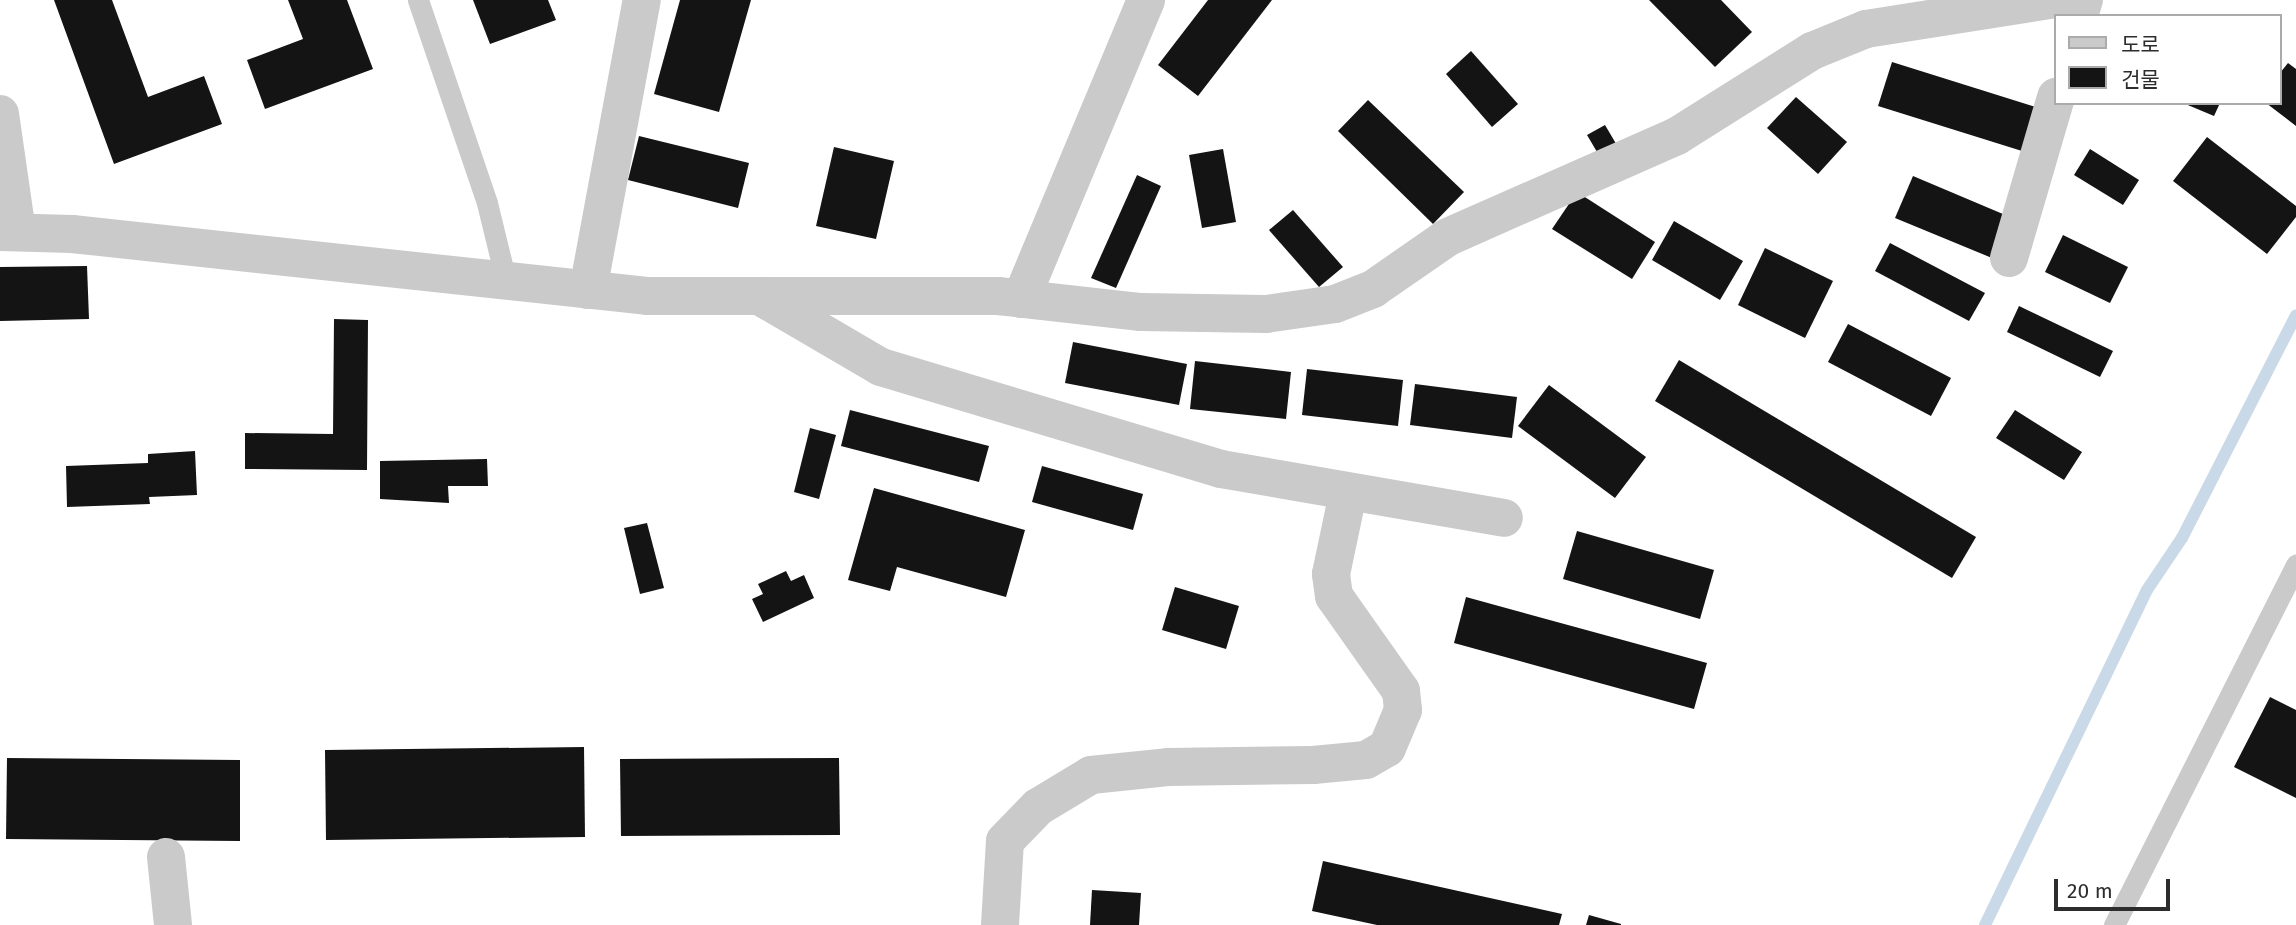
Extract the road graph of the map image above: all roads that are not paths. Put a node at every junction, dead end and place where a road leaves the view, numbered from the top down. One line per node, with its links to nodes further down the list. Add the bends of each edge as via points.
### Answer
1 (418, 0): 10 (lane, via 487,203)
2 (642, 0): 11 (street)
3 (1146, 0): 13 (street)
4 (2050, 0): 5 (street)
5 (1890, 13): 13 (street, via 1866,29 1812,51 1677,136 1448,237 1373,289 1335,304 1266,314 1155,313)
6 (2054, 104): 9 (street)
7 (0, 114): 8 (street)
8 (8, 232): 10 (street, via 72,234)
9 (2009, 258)
10 (506, 281): 11 (street)
11 (588, 290): 12 (street, via 647,296)
12 (760, 296): 13 (street); 14 (street, via 881,367 1221,469)
13 (1021, 299)
14 (1348, 493): 15 (street); 19 (street, via 1331,574 1334,596 1401,691 1403,710 1387,748 1366,760 1168,767 1091,775 1038,807 1005,841)
15 (1504, 518)
16 (2296, 564): 20 (lane)
17 (166, 857): 18 (street)
18 (173, 925)
19 (1000, 925)
20 (2114, 925)

